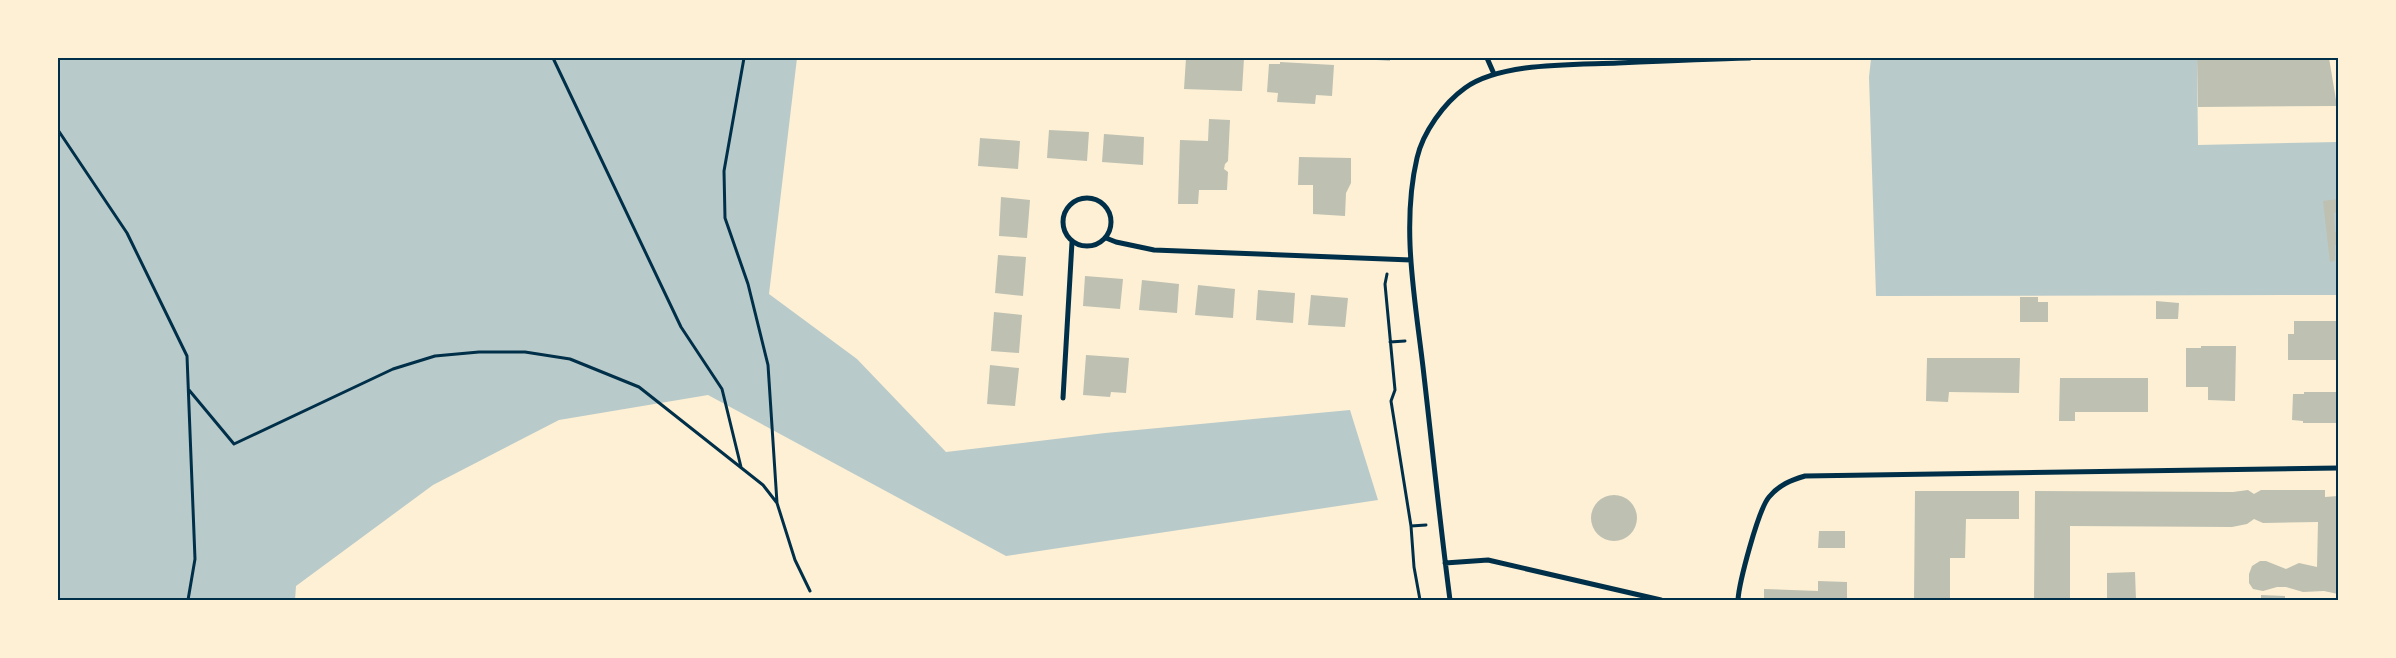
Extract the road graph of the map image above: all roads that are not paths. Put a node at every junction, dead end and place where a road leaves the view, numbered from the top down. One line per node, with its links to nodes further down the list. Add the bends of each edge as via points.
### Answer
1 (1487, 58): 3 (street)
2 (1750, 58): 3 (street, via 1540,67)
3 (1494, 74): 6 (street, via 1465,88 1428,130 1417,156 1411,202)
4 (1106, 238): 5 (street, via 1096,246 1083,247); 5 (street, via 1112,226 1108,210 1099,200 1087,197 1075,200 1063,215 1063,229); 6 (street, via 1154,250)
5 (1072, 242): 7 (street)
6 (1411, 260): 9 (street)
7 (1063, 398)
8 (2338, 468): 12 (street, via 1806,476 1791,480 1768,498 1761,512)
9 (1445, 563): 10 (street); 11 (street, via 1488,560)
10 (1450, 600)
11 (1662, 600)
12 (1738, 600)

